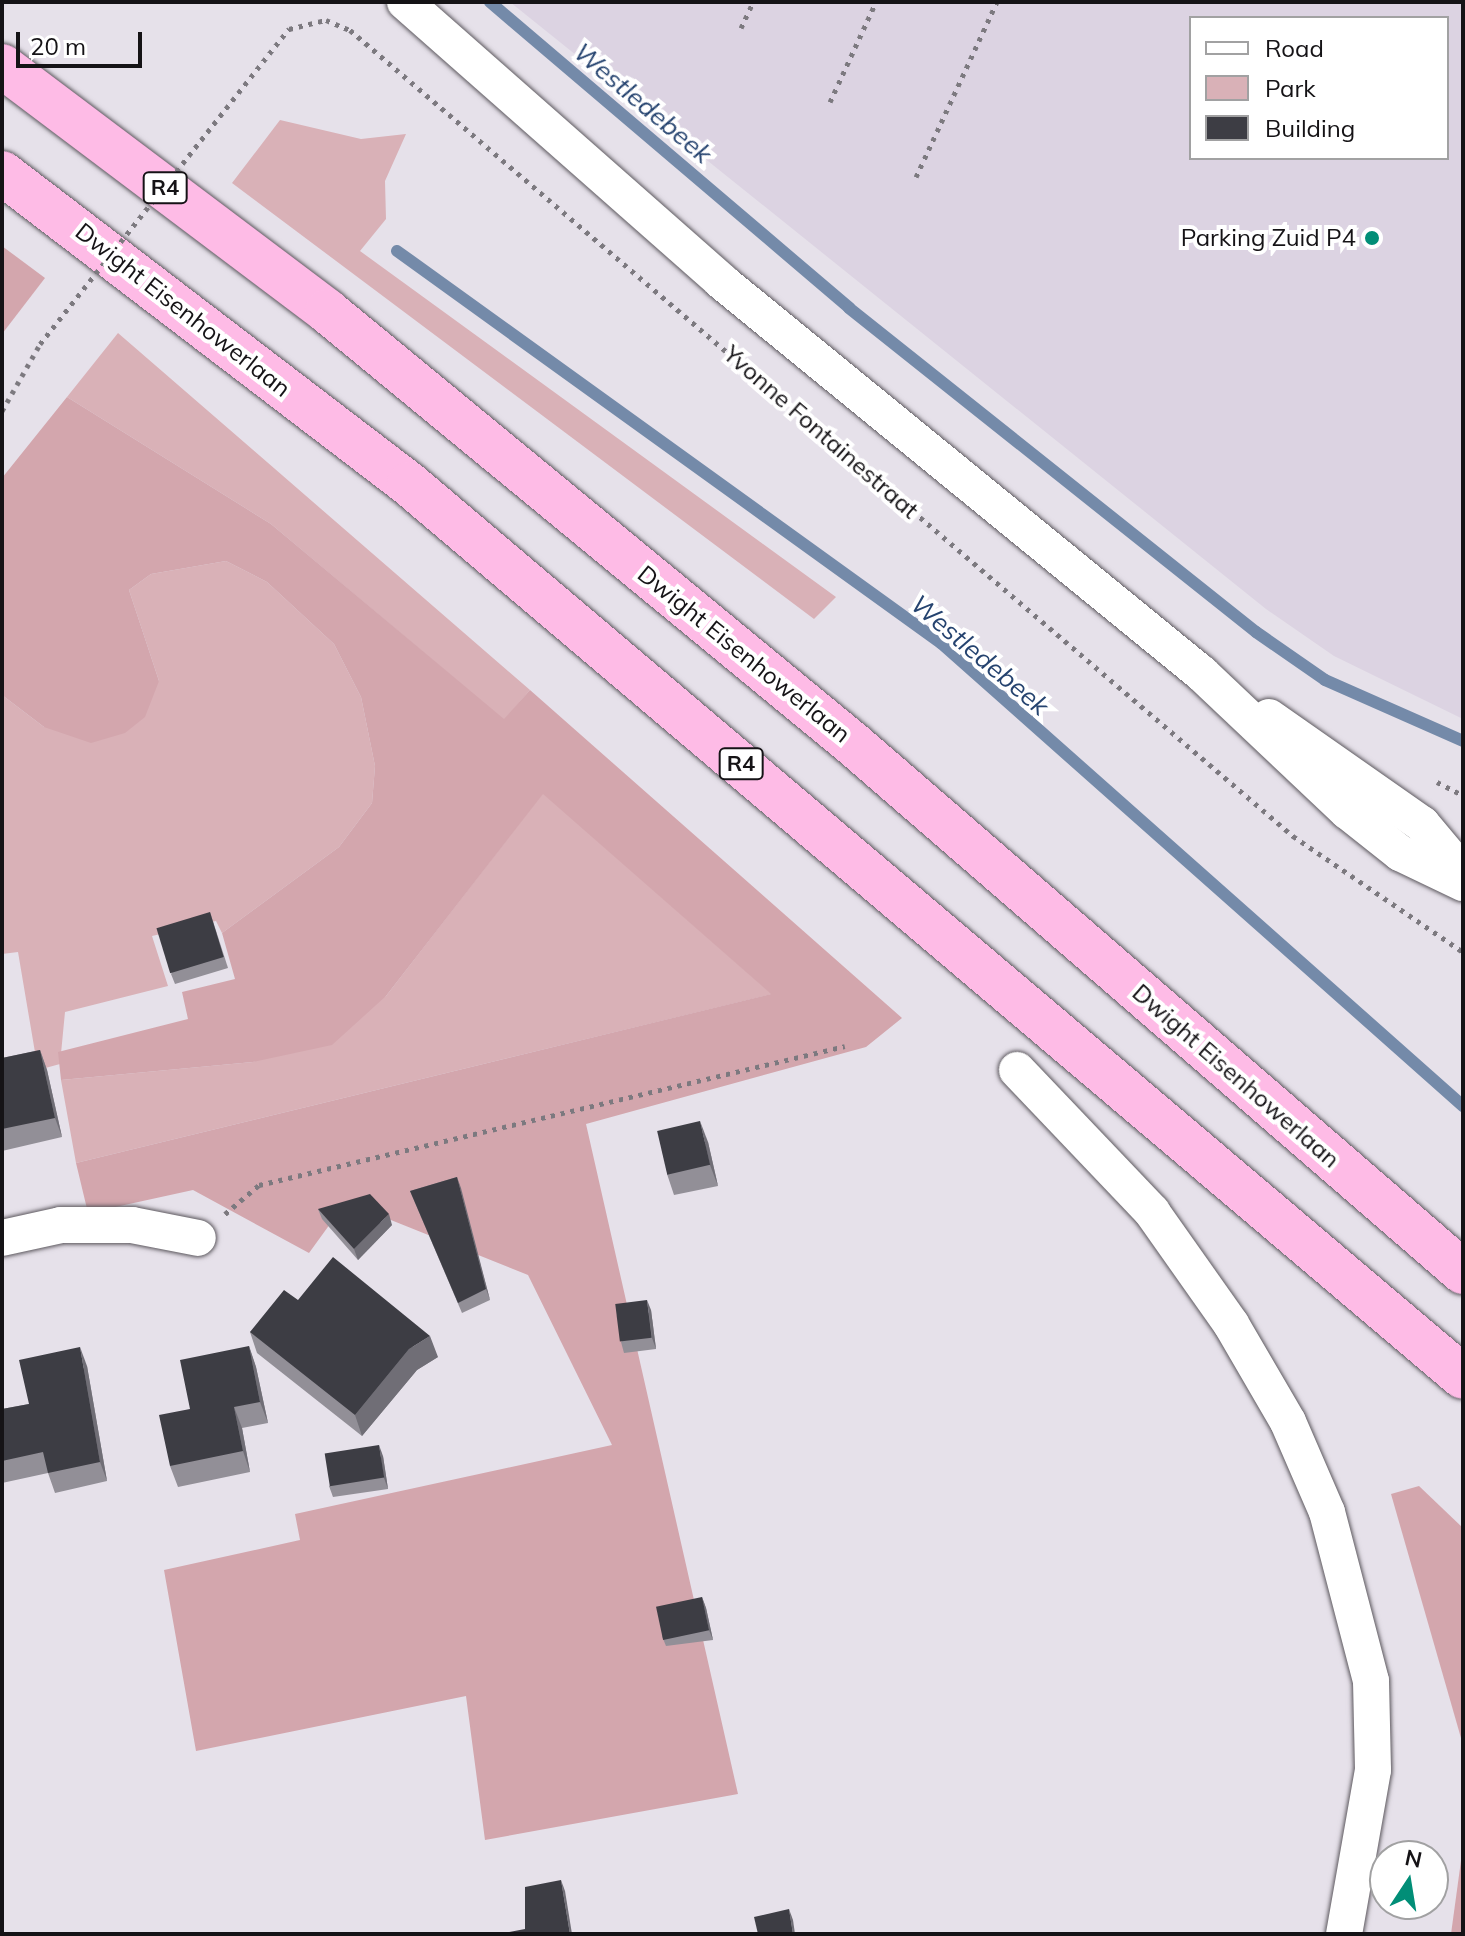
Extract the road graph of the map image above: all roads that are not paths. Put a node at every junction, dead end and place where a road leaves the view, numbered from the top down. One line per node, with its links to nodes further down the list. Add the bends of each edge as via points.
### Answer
1 (405, 2): 4 (street, Yvonne Fontainestraat, via 721,281)
2 (2, 66): 10 (highway, Dwight Eisenhowerlaan / R4, via 327,311 853,744)
3 (2, 173): 11 (highway, Dwight Eisenhowerlaan / R4, via 409,484)
4 (1201, 673): 5 (street, Yvonne Fontainestraat, via 1422,824); 6 (street, Yvonne Fontainestraat, via 1347,811 1400,853)
5 (1463, 873)
6 (1463, 883)
7 (1017, 1070): 12 (street, via 1152,1212 1288,1422 1327,1512 1371,1681 1372,1784)
8 (2, 1238): 9 (street, via 104,1225)
9 (198, 1238)
10 (1463, 1272)
11 (1463, 1377)
12 (1344, 1934)

